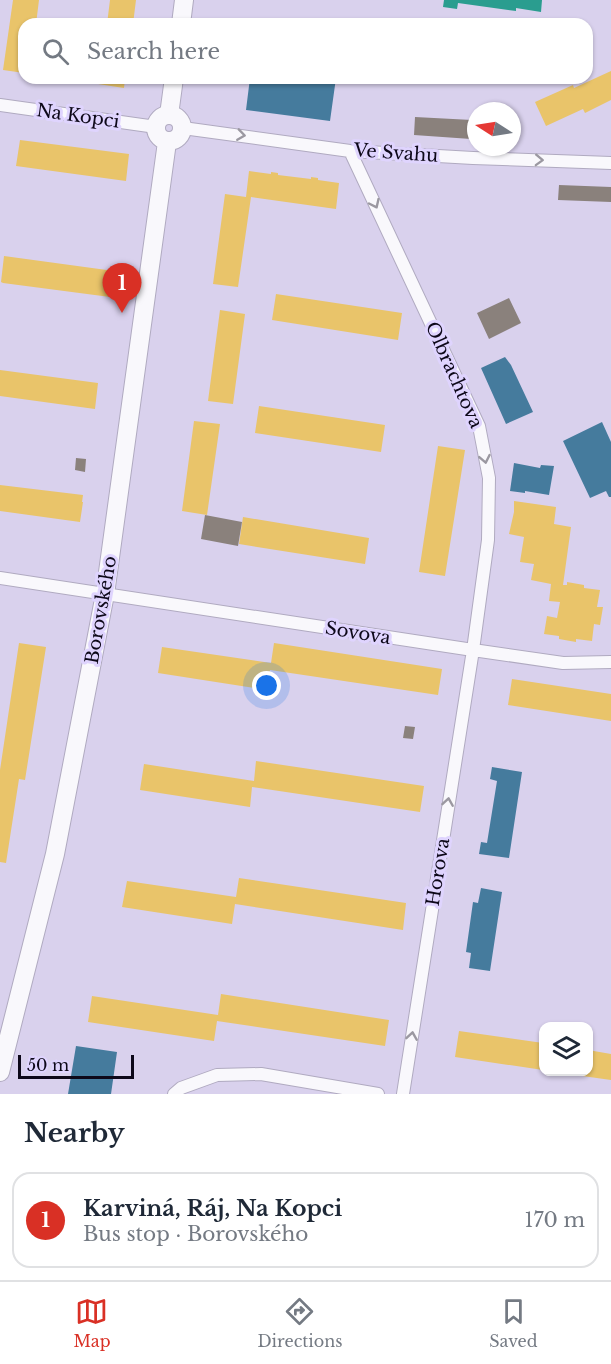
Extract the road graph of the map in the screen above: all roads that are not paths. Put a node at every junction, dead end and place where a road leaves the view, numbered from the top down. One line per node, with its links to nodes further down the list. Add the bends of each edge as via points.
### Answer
1 (184, 0): 2 (main road)
2 (182, 18)
3 (172, 84): 5 (main road)
4 (0, 105): 5 (street, Na Kopci)
5 (162, 121): 6 (main road, via 176,117); 7 (main road, via 159,137)
6 (183, 128): 7 (main road, via 179,137); 8 (street, Ve Svahu, one-way to 8)
7 (167, 142): 11 (main road, Borovského)
8 (350, 150): 9 (street, Ve Svahu, one-way to 9); 12 (street, Olbrachtova, one-way to 12, via 479,426 489,478 488,540)
9 (611, 163)
10 (0, 578): 11 (street, Sovova)
11 (105, 594): 12 (street, Sovova); 14 (main road, Borovského, via 55,854)
12 (473, 650): 13 (street, Sovova, via 563,663); 17 (street, Horova, one-way to 12)
13 (611, 662)
14 (0, 1072)
15 (174, 1094): 16 (street, via 217,1075 261,1074)
16 (378, 1094)
17 (403, 1094)

